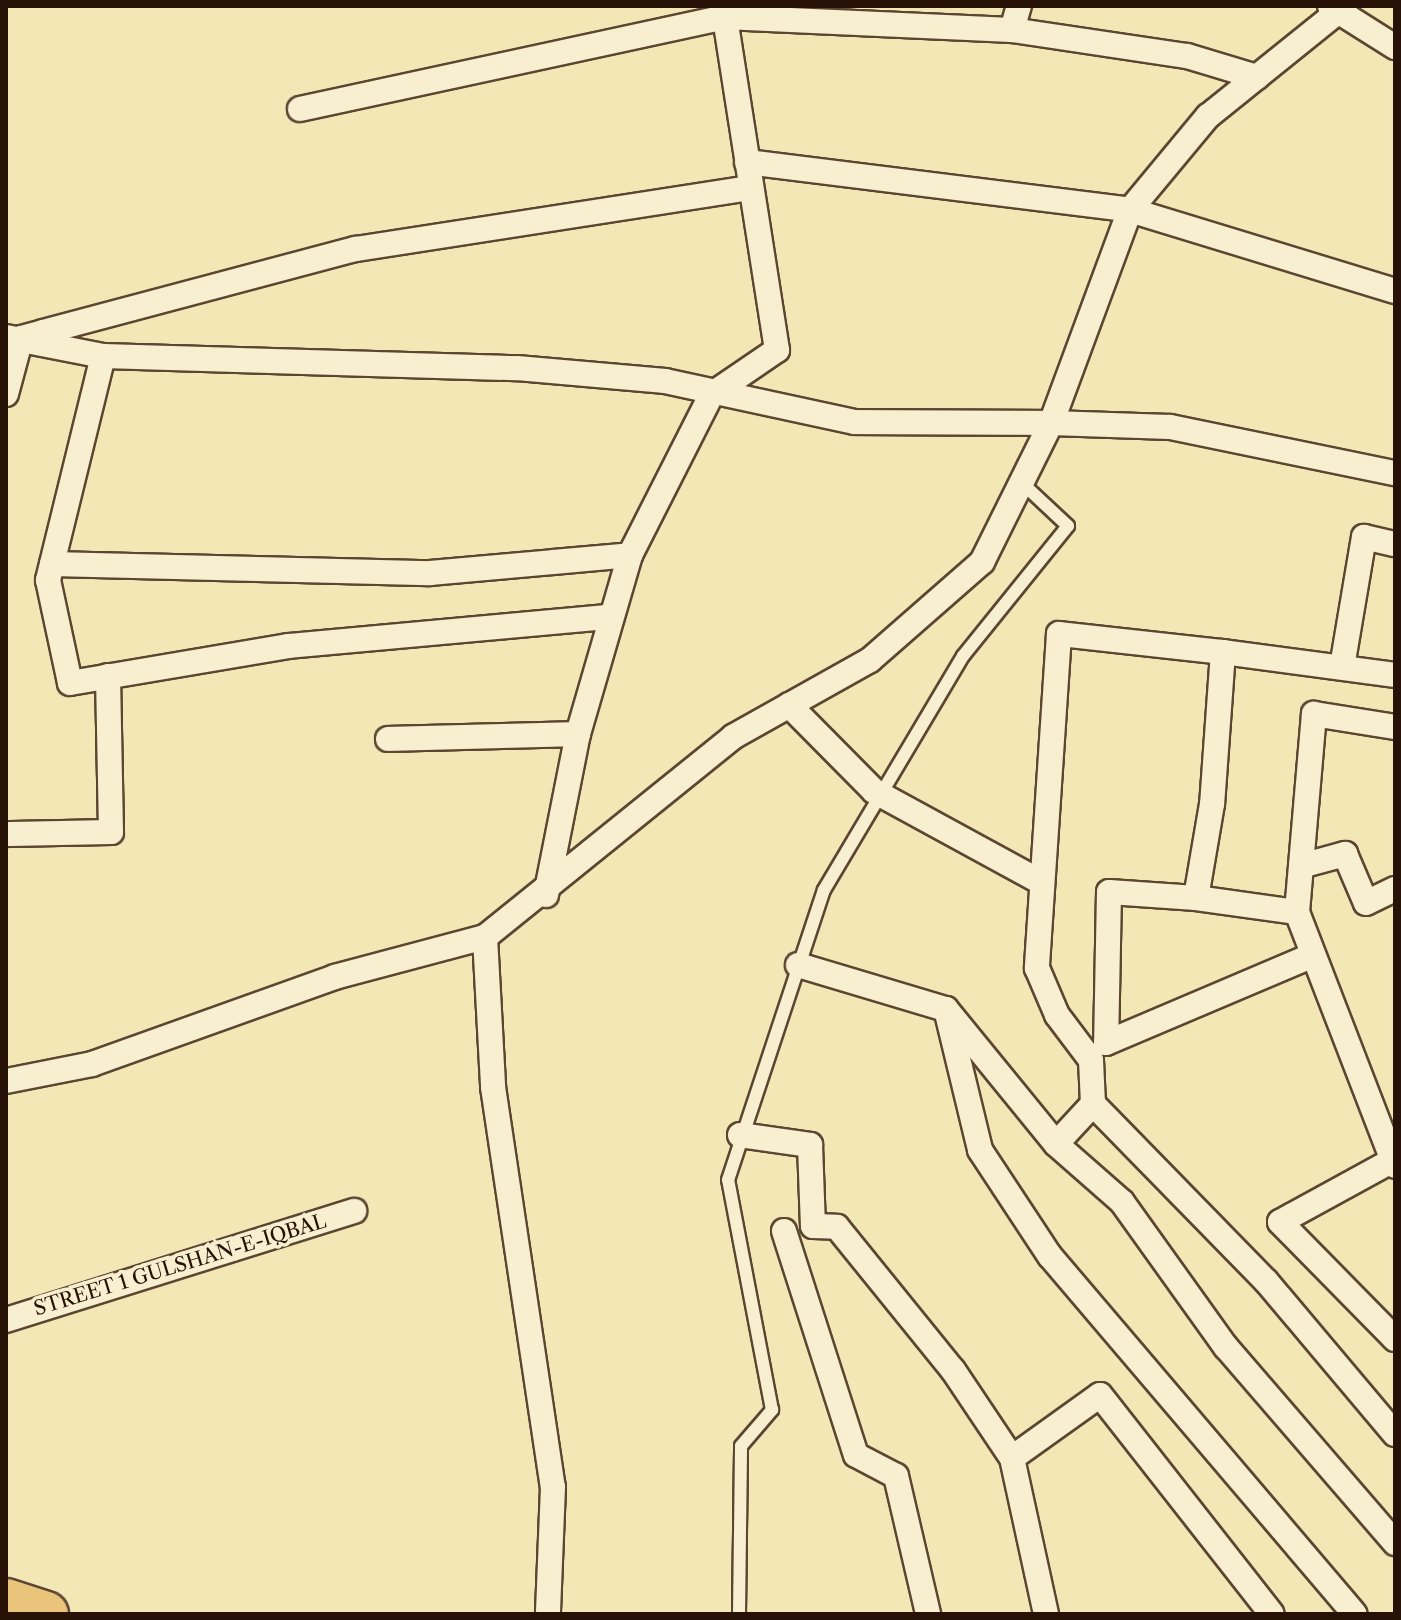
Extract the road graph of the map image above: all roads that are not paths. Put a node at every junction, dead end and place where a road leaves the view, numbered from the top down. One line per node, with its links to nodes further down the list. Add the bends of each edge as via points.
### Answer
1 (1019, 6): 4 (street)
2 (1337, 9): 5 (street); 6 (street)
3 (723, 12): 4 (street); 7 (street); 8 (street)
4 (1012, 30): 6 (street, via 1187,56)
5 (1395, 47)
6 (1257, 77): 10 (street, via 1208,116)
7 (300, 109)
8 (747, 162): 9 (street); 10 (street)
9 (748, 188): 12 (street, via 356,249); 15 (street, via 777,350)
10 (1130, 210): 11 (street); 16 (street)
11 (1395, 291)
12 (14, 338): 13 (street); 14 (street)
13 (103, 356): 15 (street, via 517,368 665,381); 21 (street)
14 (6, 394)
15 (711, 395): 16 (street, via 855,422); 20 (street)
16 (1051, 423): 17 (street, via 1170,427); 18 (street)
17 (1395, 473)
18 (1023, 484): 27 (street, via 982,562 870,660); 31 (lane, via 1068,526 963,656)
19 (1395, 544): 24 (street, via 1364,537)
20 (630, 555): 21 (street, via 430,573); 22 (street)
21 (52, 564): 26 (street, via 48,580 70,683)
22 (609, 617): 26 (street, via 288,646); 29 (street)
23 (1223, 652): 24 (street); 34 (street, via 1059,634); 37 (street, via 1212,804)
24 (1342, 667): 25 (street)
25 (1395, 675)
26 (108, 676): 32 (street, via 111,832)
27 (789, 705): 31 (street); 36 (street, via 733,737)
28 (1395, 727): 33 (street, via 1314,714)
29 (578, 734): 30 (street); 36 (street)
30 (388, 739)
31 (883, 796): 34 (street); 41 (lane, via 824,890)
32 (6, 834)
33 (1301, 866): 35 (street, via 1345,854 1366,903); 38 (street)
34 (1039, 881): 44 (street, via 1037,968 1057,1015 1091,1060)
35 (1395, 889)
36 (546, 895): 39 (street)
37 (1196, 898): 38 (street); 40 (street, via 1109,892 1106,1043)
38 (1297, 912): 40 (street)
39 (485, 937): 43 (street, via 335,977 92,1064); 57 (street, via 493,1087 553,1487)
40 (1311, 956): 47 (street)
41 (798, 965): 42 (street); 45 (lane)
42 (946, 1009): 46 (street); 62 (street, via 980,1150 1050,1256)
43 (6, 1081)
44 (1093, 1104): 46 (street); 52 (street, via 1266,1281)
45 (740, 1135): 53 (street, via 810,1145 813,1226 837,1227 953,1370); 58 (lane, via 728,1180 772,1410 741,1446)
46 (1056, 1144): 54 (street, via 1122,1202 1226,1347)
47 (1394, 1162): 51 (street, via 1280,1222)
48 (354, 1211): 50 (street, STREET 1 GULSHAN-E-IQBAL)
49 (784, 1231): 59 (street, via 856,1455 896,1476)
50 (6, 1320)
51 (1395, 1339)
52 (1395, 1434)
53 (1012, 1458): 60 (street); 61 (street, via 1100,1395)
54 (1395, 1543)
55 (6, 1601): 56 (highway)
56 (46, 1614)
57 (548, 1614)
58 (739, 1614)
59 (928, 1614)
60 (1046, 1614)
61 (1272, 1614)
62 (1355, 1614)

